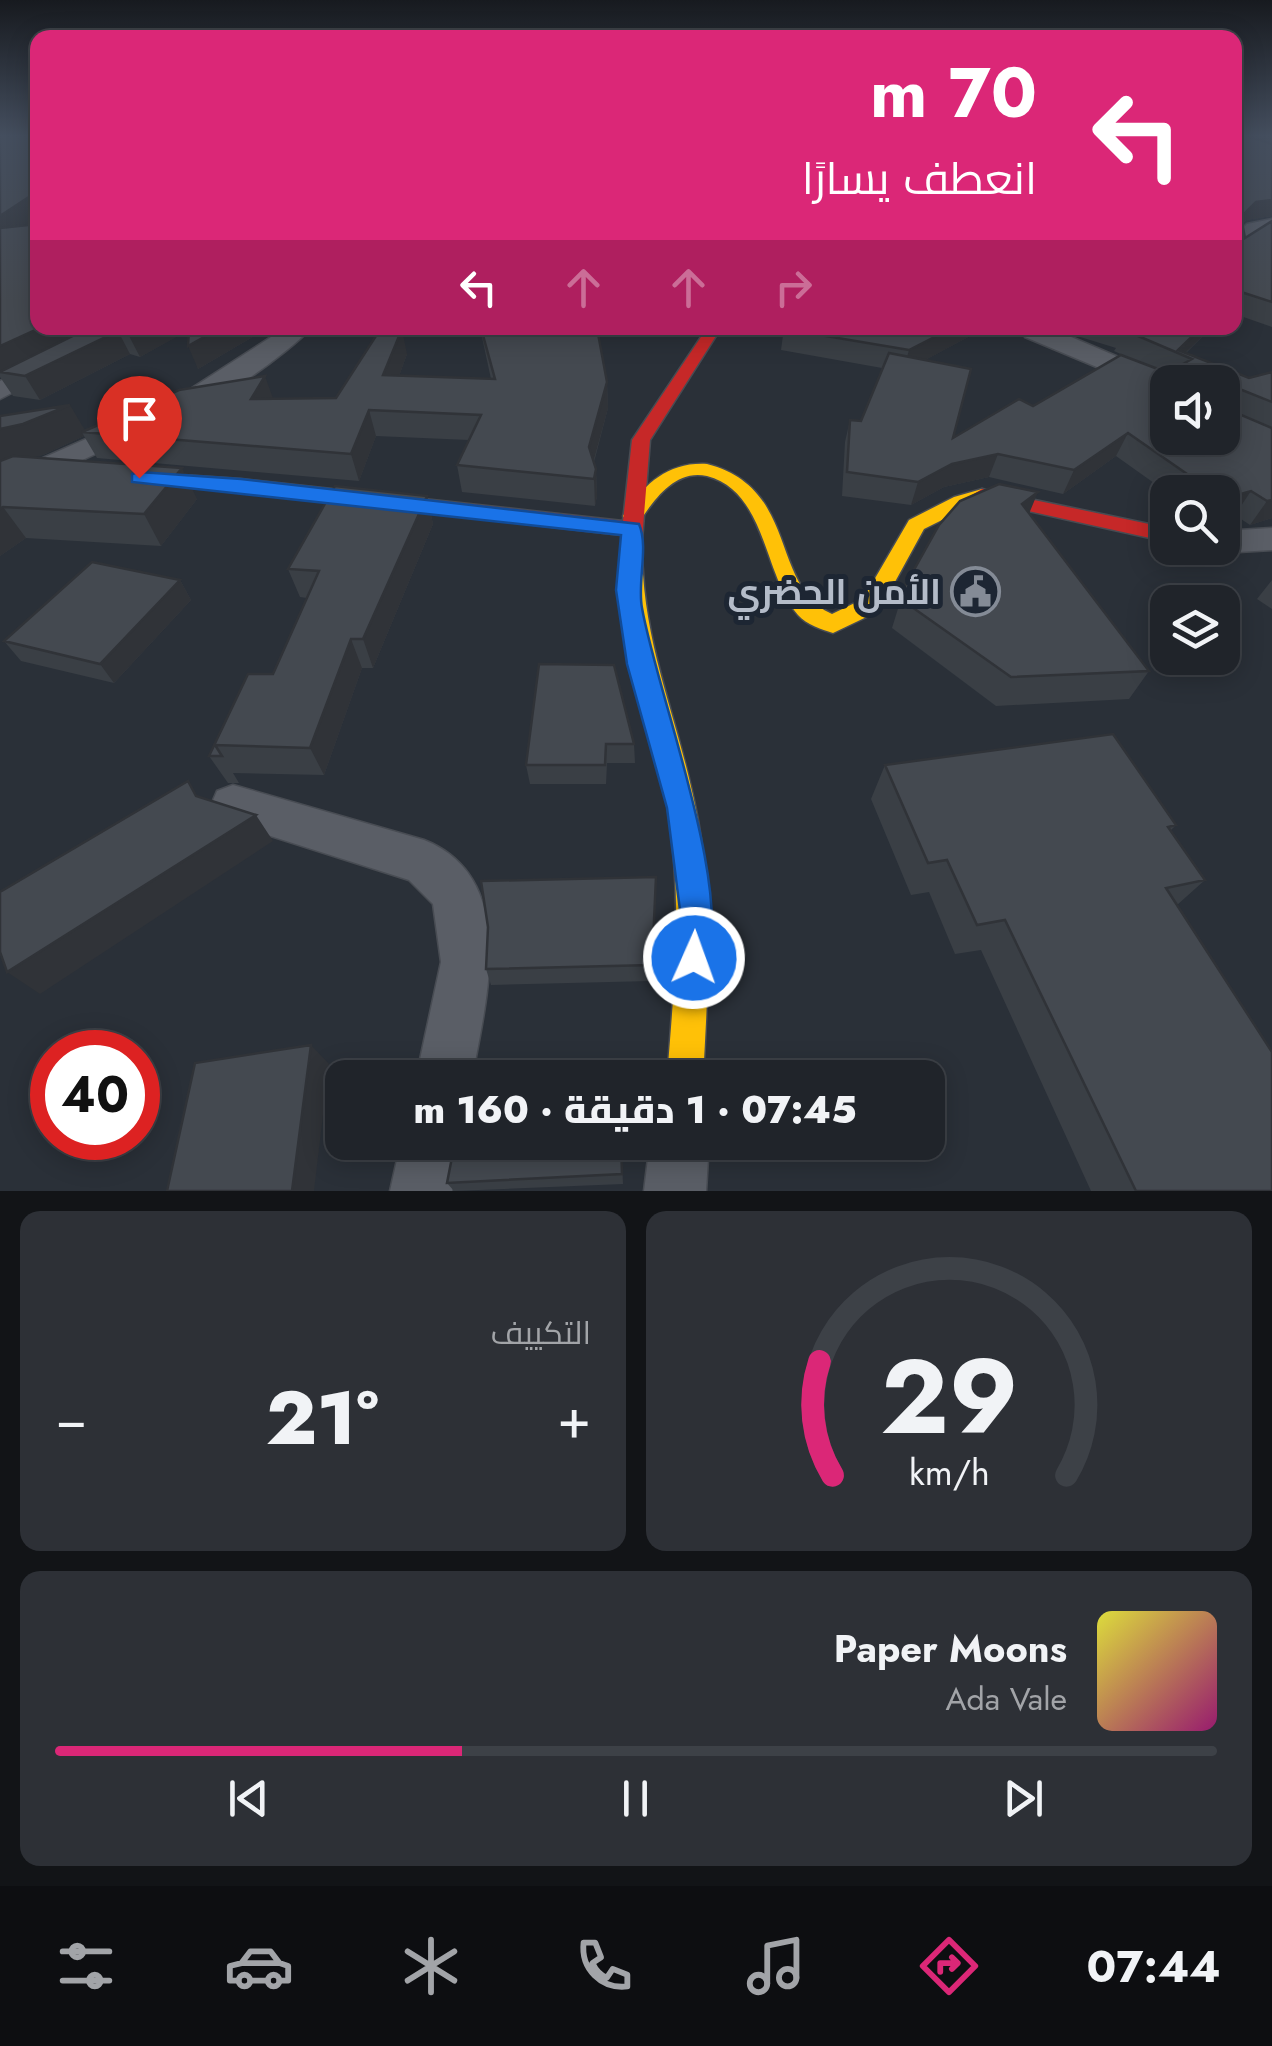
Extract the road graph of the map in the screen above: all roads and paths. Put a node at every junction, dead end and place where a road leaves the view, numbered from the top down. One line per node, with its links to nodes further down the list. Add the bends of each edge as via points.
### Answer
1 (1272, 225): 2 (street, via 1254,228)
2 (1242, 241)
3 (111, 335): 8 (street)
4 (289, 335): 9 (street, via 182,406)
5 (709, 335): 11 (street, via 641,440)
6 (1040, 335): 7 (street)
7 (1150, 381)
8 (0, 390)
9 (36, 471): 10 (street); 11 (street)
10 (0, 490)
11 (632, 522): 12 (street, via 657,481 687,469 720,469 746,489 808,612 833,624 871,605 916,526 961,501 988,494); 17 (street, via 628,590 636,646 682,808 696,918)
12 (1150, 531)
13 (1272, 539): 14 (street)
14 (1240, 541)
15 (233, 805): 16 (street, via 424,862 456,893 467,962)
16 (448, 1060)
17 (685, 1060)
18 (427, 1160): 20 (street)
19 (678, 1160): 21 (street)
20 (421, 1191)
21 (675, 1191)

